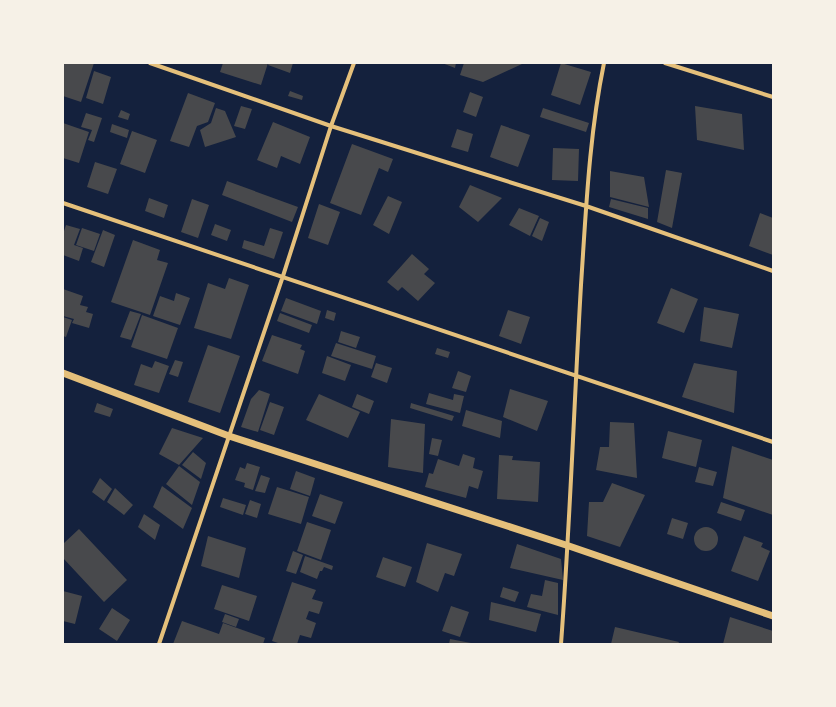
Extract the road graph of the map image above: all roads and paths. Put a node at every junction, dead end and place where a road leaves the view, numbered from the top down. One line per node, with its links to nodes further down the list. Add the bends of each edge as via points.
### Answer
1 (150, 63): 6 (street)
2 (354, 63): 6 (street)
3 (604, 63): 8 (street)
4 (665, 63): 5 (street)
5 (773, 97)
6 (331, 126): 8 (street); 10 (street)
7 (63, 203): 10 (street)
8 (586, 206): 9 (street); 12 (street)
9 (773, 271)
10 (283, 276): 12 (street); 13 (street)
11 (63, 373): 13 (street)
12 (576, 376): 14 (street); 15 (street)
13 (229, 436): 15 (street); 17 (street)
14 (773, 442)
15 (569, 546): 16 (street); 18 (street)
16 (773, 616)
17 (159, 644)
18 (561, 644)

